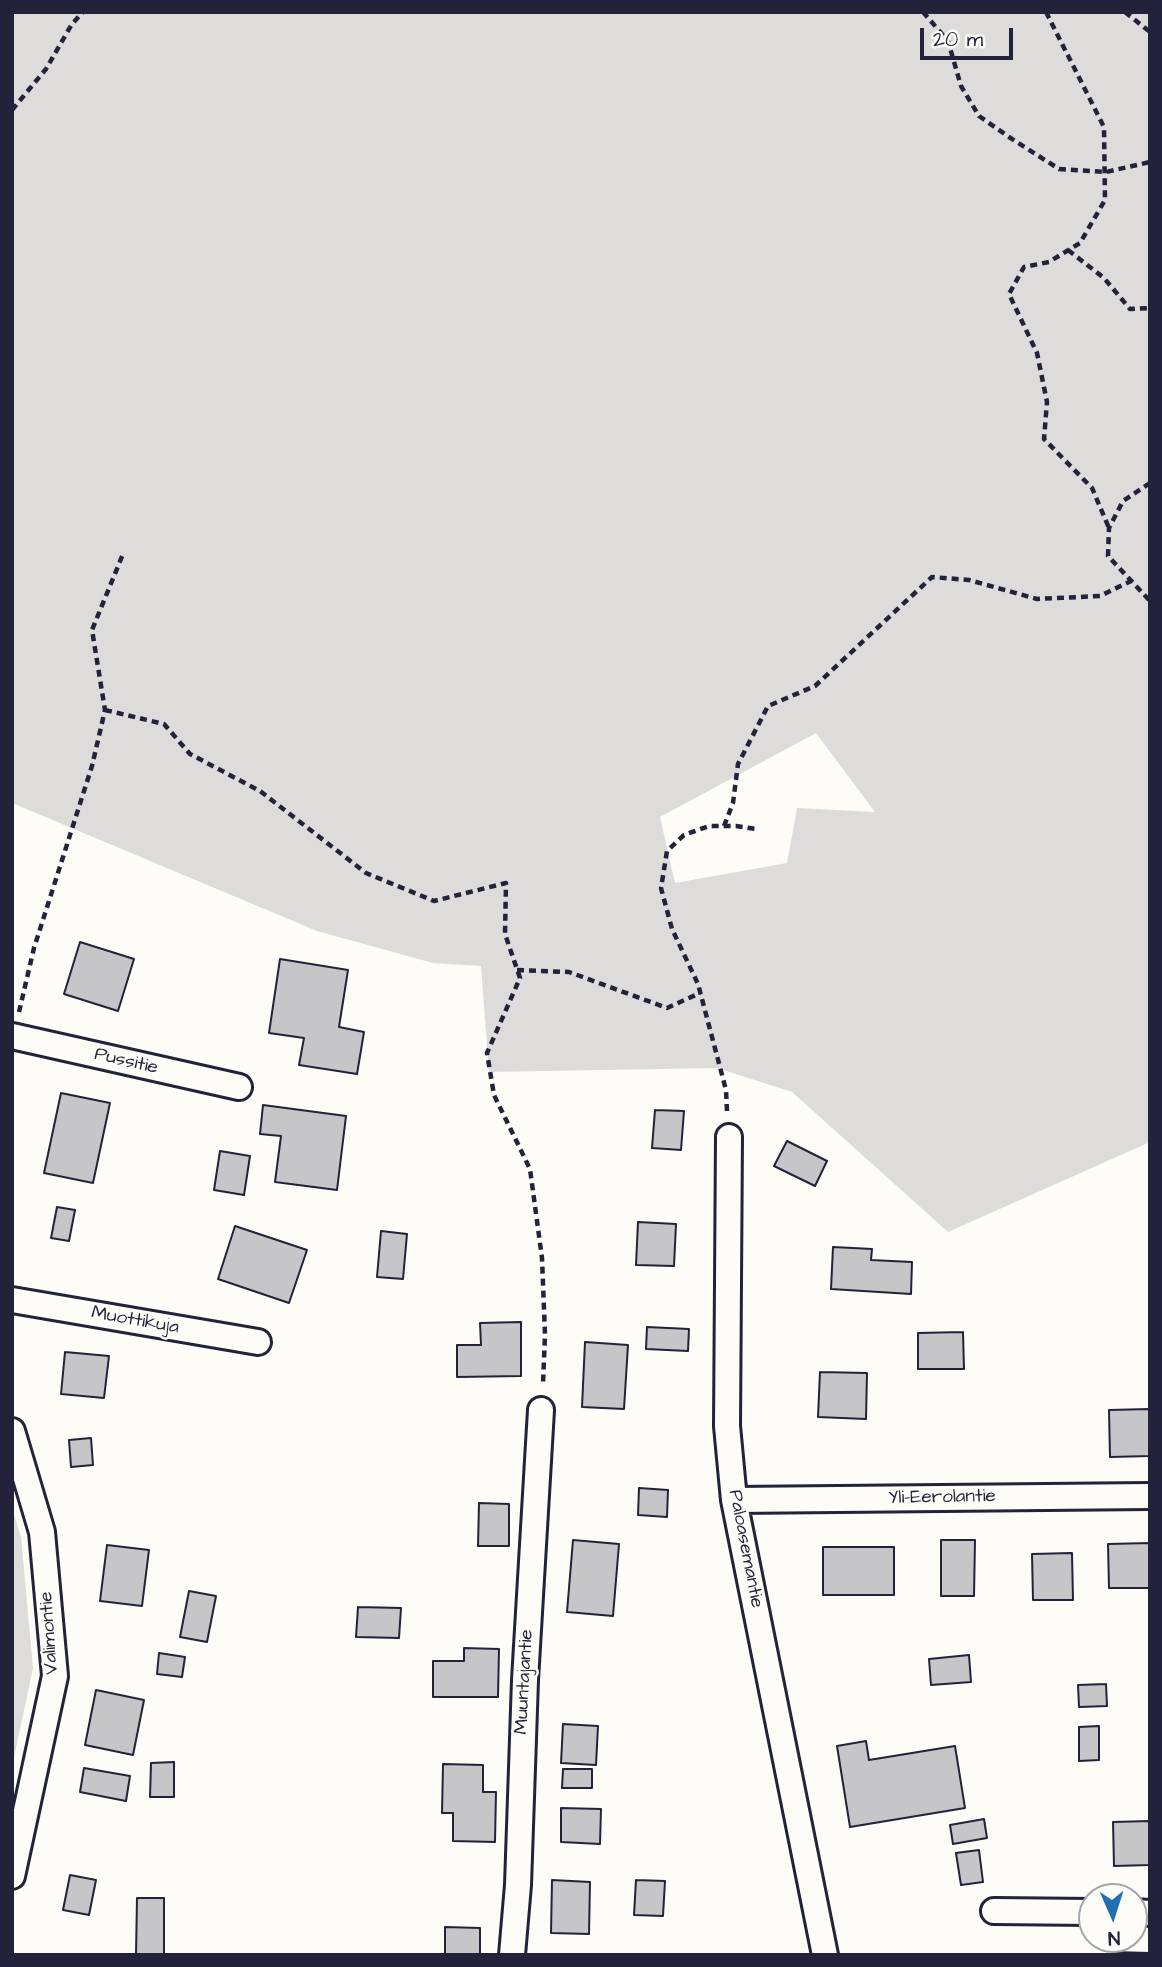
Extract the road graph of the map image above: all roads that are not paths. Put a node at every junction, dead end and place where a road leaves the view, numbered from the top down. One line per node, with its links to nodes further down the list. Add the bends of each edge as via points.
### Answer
1 (13, 1039): 2 (street, Pussitie)
2 (239, 1087)
3 (730, 1136): 9 (street, Paloasemantie, via 727,1426)
4 (12, 1300): 5 (street, Muottikuja)
5 (258, 1342)
6 (541, 1410): 13 (street, Muuntajantie)
7 (12, 1431): 10 (street, Valimontie, via 42,1532 55,1676)
8 (1150, 1496): 9 (street, Yli-Eerolantie)
9 (734, 1500): 14 (street, Paloasemantie)
10 (12, 1876)
11 (994, 1911): 12 (street)
12 (1078, 1912)
13 (512, 1955)
14 (825, 1955)

